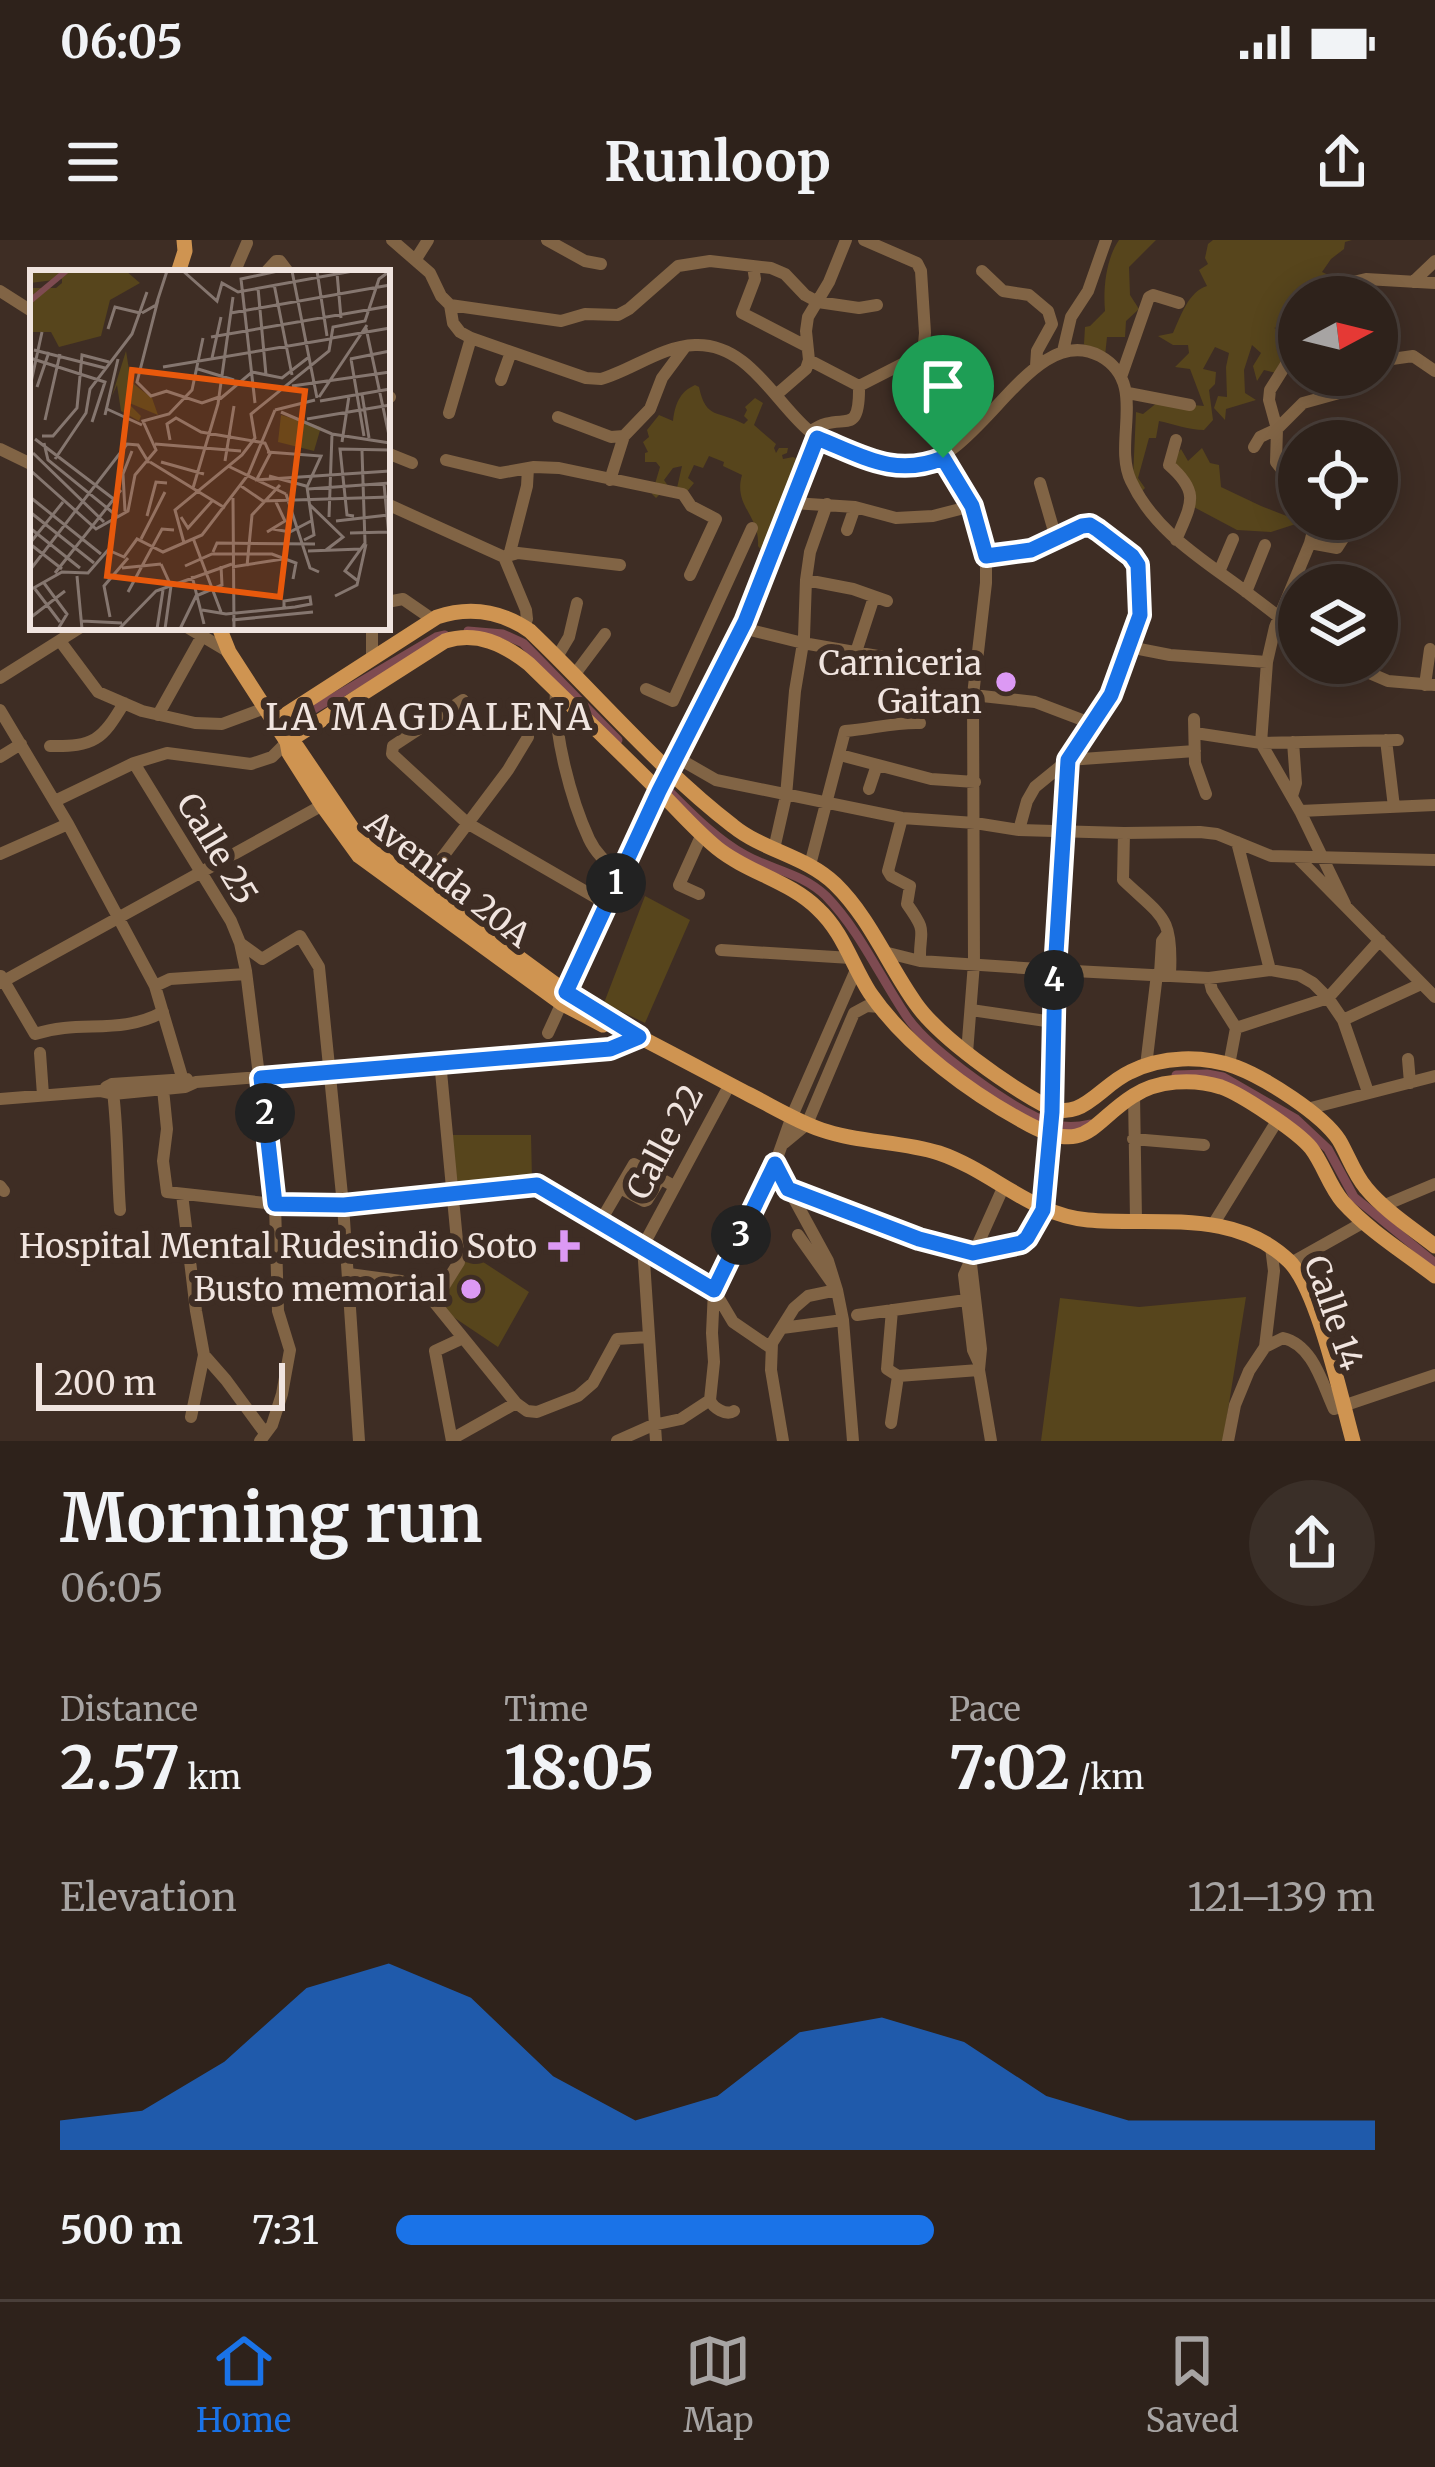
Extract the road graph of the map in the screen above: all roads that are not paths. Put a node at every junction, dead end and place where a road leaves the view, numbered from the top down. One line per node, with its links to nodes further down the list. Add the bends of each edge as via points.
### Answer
1 (184, 240): 13 (main road)
2 (392, 240): 9 (street)
3 (428, 240): 9 (street)
4 (547, 240): 11 (street)
5 (846, 240): 20 (street)
6 (864, 240): 36 (street, via 917,263 924,344 912,359)
7 (1106, 240): 27 (street)
8 (247, 243): 14 (street)
9 (416, 259): 22 (street)
10 (1435, 261): 17 (street)
11 (601, 264)
12 (753, 266): 20 (street, via 784,274); 22 (street, via 679,266 618,315 561,321); 29 (street, via 742,313)
13 (179, 270)
14 (235, 270)
15 (982, 271): 31 (street, via 1003,291 1030,296 1048,311 1052,324)
16 (1398, 281): 17 (street)
17 (1413, 282): 18 (street)
18 (1435, 283)
19 (0, 291): 24 (street)
20 (818, 302): 23 (street); 29 (street, via 808,317)
21 (1179, 303): 33 (street, via 1149,297)
22 (450, 305): 25 (street, via 453,322)
23 (877, 305)
24 (30, 310)
25 (471, 338): 28 (street); 41 (street)
26 (686, 346): 28 (street, via 601,379); 38 (street, via 713,346 744,362); 45 (street, via 650,409)
27 (1063, 351): 31 (street); 33 (street, via 1094,354)
28 (511, 352): 35 (street)
29 (808, 353): 36 (street); 38 (street, via 806,369)
30 (1398, 358): 32 (street)
31 (1036, 366): 50 (street)
32 (1431, 368)
33 (1121, 377): 37 (street)
34 (1278, 377): 43 (street, via 1269,400)
35 (501, 380)
36 (859, 386): 44 (street, via 856,417 825,422)
37 (1128, 393): 40 (street); 67 (street, via 1126,470)
38 (776, 395): 44 (street)
39 (1328, 396): 43 (street, via 1303,403)
40 (1190, 405)
41 (449, 413)
42 (558, 417): 45 (street)
43 (1277, 429): 47 (street); 54 (street)
44 (813, 435): 50 (street, via 884,465); 58 (street)
45 (624, 436): 56 (street)
46 (1175, 440): 67 (street, via 1169,465 1190,488)
47 (1254, 447)
48 (0, 449): 53 (street)
49 (390, 454): 52 (street)
50 (943, 458): 61 (street)
51 (446, 460): 55 (street, via 500,472)
52 (412, 463)
53 (30, 464)
54 (1278, 465)
55 (528, 468): 56 (street); 72 (street)
56 (610, 480): 77 (street, via 682,494 716,519)
57 (1040, 483): 65 (street)
58 (793, 503): 59 (street); 85 (street)
59 (827, 504): 62 (street); 78 (street)
60 (390, 505): 72 (street)
61 (972, 506): 62 (street, via 914,518); 73 (street)
62 (855, 507): 64 (street)
63 (752, 528): 97 (street)
64 (847, 530)
65 (1056, 538): 73 (street); 95 (street, via 1090,525 1132,556 1140,615)
66 (1233, 539): 76 (street)
67 (1176, 540): 76 (street)
68 (1311, 540): 70 (street)
69 (1341, 540): 70 (street, via 1336,548)
70 (1310, 543): 74 (street)
71 (1265, 545): 79 (street)
72 (506, 556): 75 (street); 86 (street, via 526,610)
73 (986, 556): 104 (street)
74 (1301, 564)
75 (620, 565)
76 (1219, 572): 79 (street)
77 (690, 575)
78 (806, 580): 94 (street); 96 (street, via 880,599)
79 (1246, 592): 82 (street)
80 (390, 601): 83 (street, via 403,599)
81 (577, 603): 101 (street)
82 (1278, 617)
83 (431, 620): 86 (main road, via 477,610); 100 (main road)
84 (1278, 622): 103 (street)
85 (743, 625): 94 (street); 102 (street)
86 (524, 627): 101 (main road)
87 (76, 630): 93 (street)
88 (191, 630): 92 (street)
89 (220, 630): 99 (main road)
90 (372, 630): 100 (street)
91 (605, 634): 105 (street)
92 (201, 638): 99 (street); 115 (street)
93 (60, 640): 106 (street); 113 (street, via 98,692)
94 (803, 640): 96 (street); 135 (street)
95 (1130, 646): 103 (street); 118 (street)
96 (857, 648): 104 (street)
97 (698, 649): 102 (street); 109 (street, via 674,701)
98 (1430, 649): 108 (street)
99 (229, 652): 116 (main road)
100 (371, 657): 116 (main road)
101 (557, 657): 105 (main road)
102 (726, 661): 131 (street)
103 (1267, 662): 122 (street)
104 (975, 669): 111 (street)
105 (575, 674): 131 (main road)
106 (0, 678)
107 (1398, 682): 108 (street)
108 (1430, 685)
109 (646, 689)
110 (556, 691): 120 (main road, via 499,644 454,638); 131 (main road); 159 (street, via 563,760 590,842)
111 (973, 695): 118 (street, via 1036,702); 132 (street)
112 (463, 700): 144 (street, via 392,754)
113 (124, 703): 115 (street); 124 (street, via 94,740)
114 (0, 711): 123 (street)
115 (158, 715): 116 (street, via 223,724)
116 (269, 715): 120 (main road)
117 (920, 723): 126 (street, via 845,731)
118 (1093, 724): 128 (street)
119 (528, 736): 144 (street)
120 (287, 742): 129 (street, via 251,764 166,753); 138 (main road, Avenida 20A)
121 (1293, 742): 122 (street); 136 (street); 141 (street, via 1392,740)
122 (1261, 743): 125 (street, via 1195,726); 136 (street)
123 (21, 744): 127 (street); 137 (street)
124 (50, 746)
125 (1196, 751): 128 (street); 134 (street)
126 (840, 755): 130 (street); 139 (street)
127 (0, 757)
128 (1068, 760): 147 (street, via 1035,787); 148 (street)
129 (134, 763): 137 (street); 158 (street, Calle 25)
130 (877, 765): 132 (street); 133 (street)
131 (667, 776): 135 (street); 150 (main road); 152 (main road); 159 (street)
132 (975, 782): 145 (street)
133 (868, 789)
134 (1206, 794)
135 (786, 796): 139 (street); 152 (street)
136 (1292, 796): 142 (street)
137 (55, 801): 146 (street)
138 (327, 802): 158 (street); 160 (main road, Avenida 20A)
139 (827, 802): 143 (street); 157 (street)
140 (1435, 805): 141 (street)
141 (1394, 807): 142 (street)
142 (1300, 811): 155 (street)
143 (902, 818): 145 (street); 169 (street, via 888,871 910,886 907,904 924,935)
144 (467, 823): 160 (street); 162 (street)
145 (975, 823): 147 (street); 170 (street)
146 (68, 824): 153 (street); 164 (street)
147 (1019, 830): 148 (street)
148 (1062, 831): 149 (street); 172 (street)
149 (1124, 833): 151 (street, via 1200,832); 175 (street, via 1123,880 1167,921 1172,942)
150 (702, 834): 161 (street, via 679,885); 171 (main road, via 813,903)
151 (1237, 842): 154 (street, via 1270,856); 173 (street)
152 (774, 849): 157 (main road)
153 (0, 854)
154 (1296, 856): 155 (street); 163 (street)
155 (1321, 856): 156 (street); 163 (street)
156 (1435, 860)
157 (810, 866): 168 (main road, via 846,896)
158 (200, 871): 164 (street); 166 (street, Calle 25)
159 (620, 875): 162 (street)
160 (417, 891): 181 (main road, Avenida 20A)
161 (699, 894)
162 (607, 904): 181 (street)
163 (1345, 904): 165 (street)
164 (118, 916): 177 (street); 179 (street)
165 (1380, 940): 178 (street); 182 (street)
166 (240, 944): 174 (street, Calle 25); 197 (street, via 262,959 303,938 319,968)
167 (721, 950): 171 (street)
168 (884, 952): 169 (street); 192 (main road, via 928,1019)
169 (920, 961): 170 (street)
170 (974, 963): 172 (street); 184 (street)
171 (854, 964): 183 (main road); 208 (street)
172 (1055, 970): 175 (street); 187 (street)
173 (1270, 970): 176 (street); 182 (street, via 1298,975)
174 (247, 974): 179 (street); 199 (street, Calle 25)
175 (1162, 974): 176 (street); 196 (street)
176 (1209, 978): 188 (street)
177 (1, 980): 185 (street, via 35,1034 130,1026)
178 (1421, 984): 180 (street); 186 (street)
179 (155, 986): 185 (street)
180 (1435, 997)
181 (564, 998): 189 (street); 190 (main road, Avenida 20A)
182 (1328, 998): 186 (street); 188 (street)
183 (880, 1006): 210 (street, via 854,1013); 215 (main road, via 941,1067)
184 (971, 1010): 187 (street); 192 (street)
185 (163, 1012): 200 (street)
186 (1343, 1020): 205 (street)
187 (1053, 1022): 212 (street)
188 (1237, 1028): 195 (street)
189 (548, 1033)
190 (632, 1034): 194 (street, via 610,1049); 202 (main road, Avenida 20A)
191 (40, 1053): 206 (street)
192 (968, 1053): 212 (main road)
193 (1408, 1059): 201 (street)
194 (440, 1061): 197 (street); 224 (street)
195 (1228, 1065): 196 (main road, via 1187,1059); 211 (main road)
196 (1146, 1066): 212 (main road, via 1078,1110)
197 (330, 1071): 199 (street); 227 (street)
198 (1435, 1076): 201 (street)
199 (261, 1078): 200 (street); 226 (street, Calle 25)
200 (188, 1082): 203 (street); 204 (street)
201 (1410, 1083): 205 (street)
202 (730, 1084): 213 (main road, Avenida 20A); 219 (street, Calle 22)
203 (163, 1089): 204 (street); 225 (street, via 164,1186)
204 (108, 1090): 206 (street); 229 (street)
205 (1369, 1092): 211 (street)
206 (43, 1095): 209 (street)
207 (1134, 1095): 214 (main road, via 1166,1083 1210,1085); 215 (main road, via 1090,1132); 216 (street)
208 (801, 1096): 210 (street); 213 (street)
209 (0, 1099)
210 (816, 1102): 213 (street)
211 (1307, 1109): 228 (main road)
212 (1052, 1110): 215 (street)
213 (799, 1120): 218 (street); 222 (main road, Avenida 20A, via 939,1154)
214 (1277, 1121): 233 (main road, via 1310,1147); 234 (street)
215 (1051, 1131): 230 (street)
216 (1133, 1139): 217 (street); 231 (street)
217 (1204, 1145)
218 (775, 1164): 223 (street); 242 (street)
219 (667, 1182): 221 (street, via 644,1201); 221 (street, via 634,1164); 236 (street, Calle 22)
220 (1435, 1184): 228 (street)
221 (620, 1188): 232 (street)
222 (1003, 1188): 230 (main road, Avenida 20A); 239 (street)
223 (788, 1189): 239 (street); 243 (street)
224 (452, 1192): 227 (street); 232 (street, via 537,1185); 245 (street, via 459,1262)
225 (182, 1195): 226 (street); 253 (street)
226 (275, 1204): 227 (street); 264 (street, Calle 25, via 278,1311 290,1350)
227 (344, 1205): 240 (street)
228 (1385, 1205): 237 (main road)
229 (120, 1210)
230 (1043, 1210): 231 (main road, Avenida 20A); 239 (street, via 1021,1243)
231 (1136, 1220): 234 (main road, Avenida 20A)
232 (600, 1222): 236 (street)
233 (1364, 1222): 238 (street); 241 (main road)
234 (1214, 1223): 238 (main road)
235 (798, 1235): 243 (street)
236 (643, 1246): 242 (street); 250 (street, Calle 22)
237 (1435, 1246)
238 (1280, 1254): 251 (street); 259 (main road, Calle 14)
239 (972, 1258): 244 (street); 254 (street)
240 (349, 1274): 245 (street, via 401,1281); 268 (street)
241 (1434, 1278)
242 (714, 1290): 252 (street, via 734,1322); 257 (street)
243 (837, 1290): 247 (street); 248 (street, via 808,1296)
244 (966, 1300): 246 (street); 254 (street)
245 (434, 1302): 249 (street)
246 (892, 1310): 247 (street); 255 (street)
247 (850, 1317): 248 (street); 266 (street)
248 (782, 1328): 252 (street)
249 (463, 1337): 258 (street); 267 (street, via 436,1351)
250 (648, 1337): 258 (street, via 617,1339 586,1391 537,1412); 263 (street, Calle 22)
251 (1264, 1347): 259 (street, via 1293,1340); 272 (street, via 1235,1405)
252 (771, 1348): 271 (street)
253 (204, 1355): 261 (street); 264 (street)
254 (979, 1365): 255 (street); 265 (street)
255 (893, 1373): 262 (street)
256 (1435, 1375): 259 (street)
257 (710, 1400): 260 (street); 263 (street)
258 (521, 1407): 267 (street)
259 (1339, 1408): 273 (main road, Calle 14); 274 (main road, Calle 14)
260 (734, 1411)
261 (191, 1417)
262 (891, 1423)
263 (653, 1426): 269 (street); 270 (street, Calle 22)
264 (263, 1437)
265 (988, 1438)
266 (858, 1439)
267 (452, 1440)
268 (359, 1441)
269 (617, 1441)
270 (656, 1441)
271 (783, 1441)
272 (1228, 1441)
273 (1342, 1441)
274 (1353, 1441)

